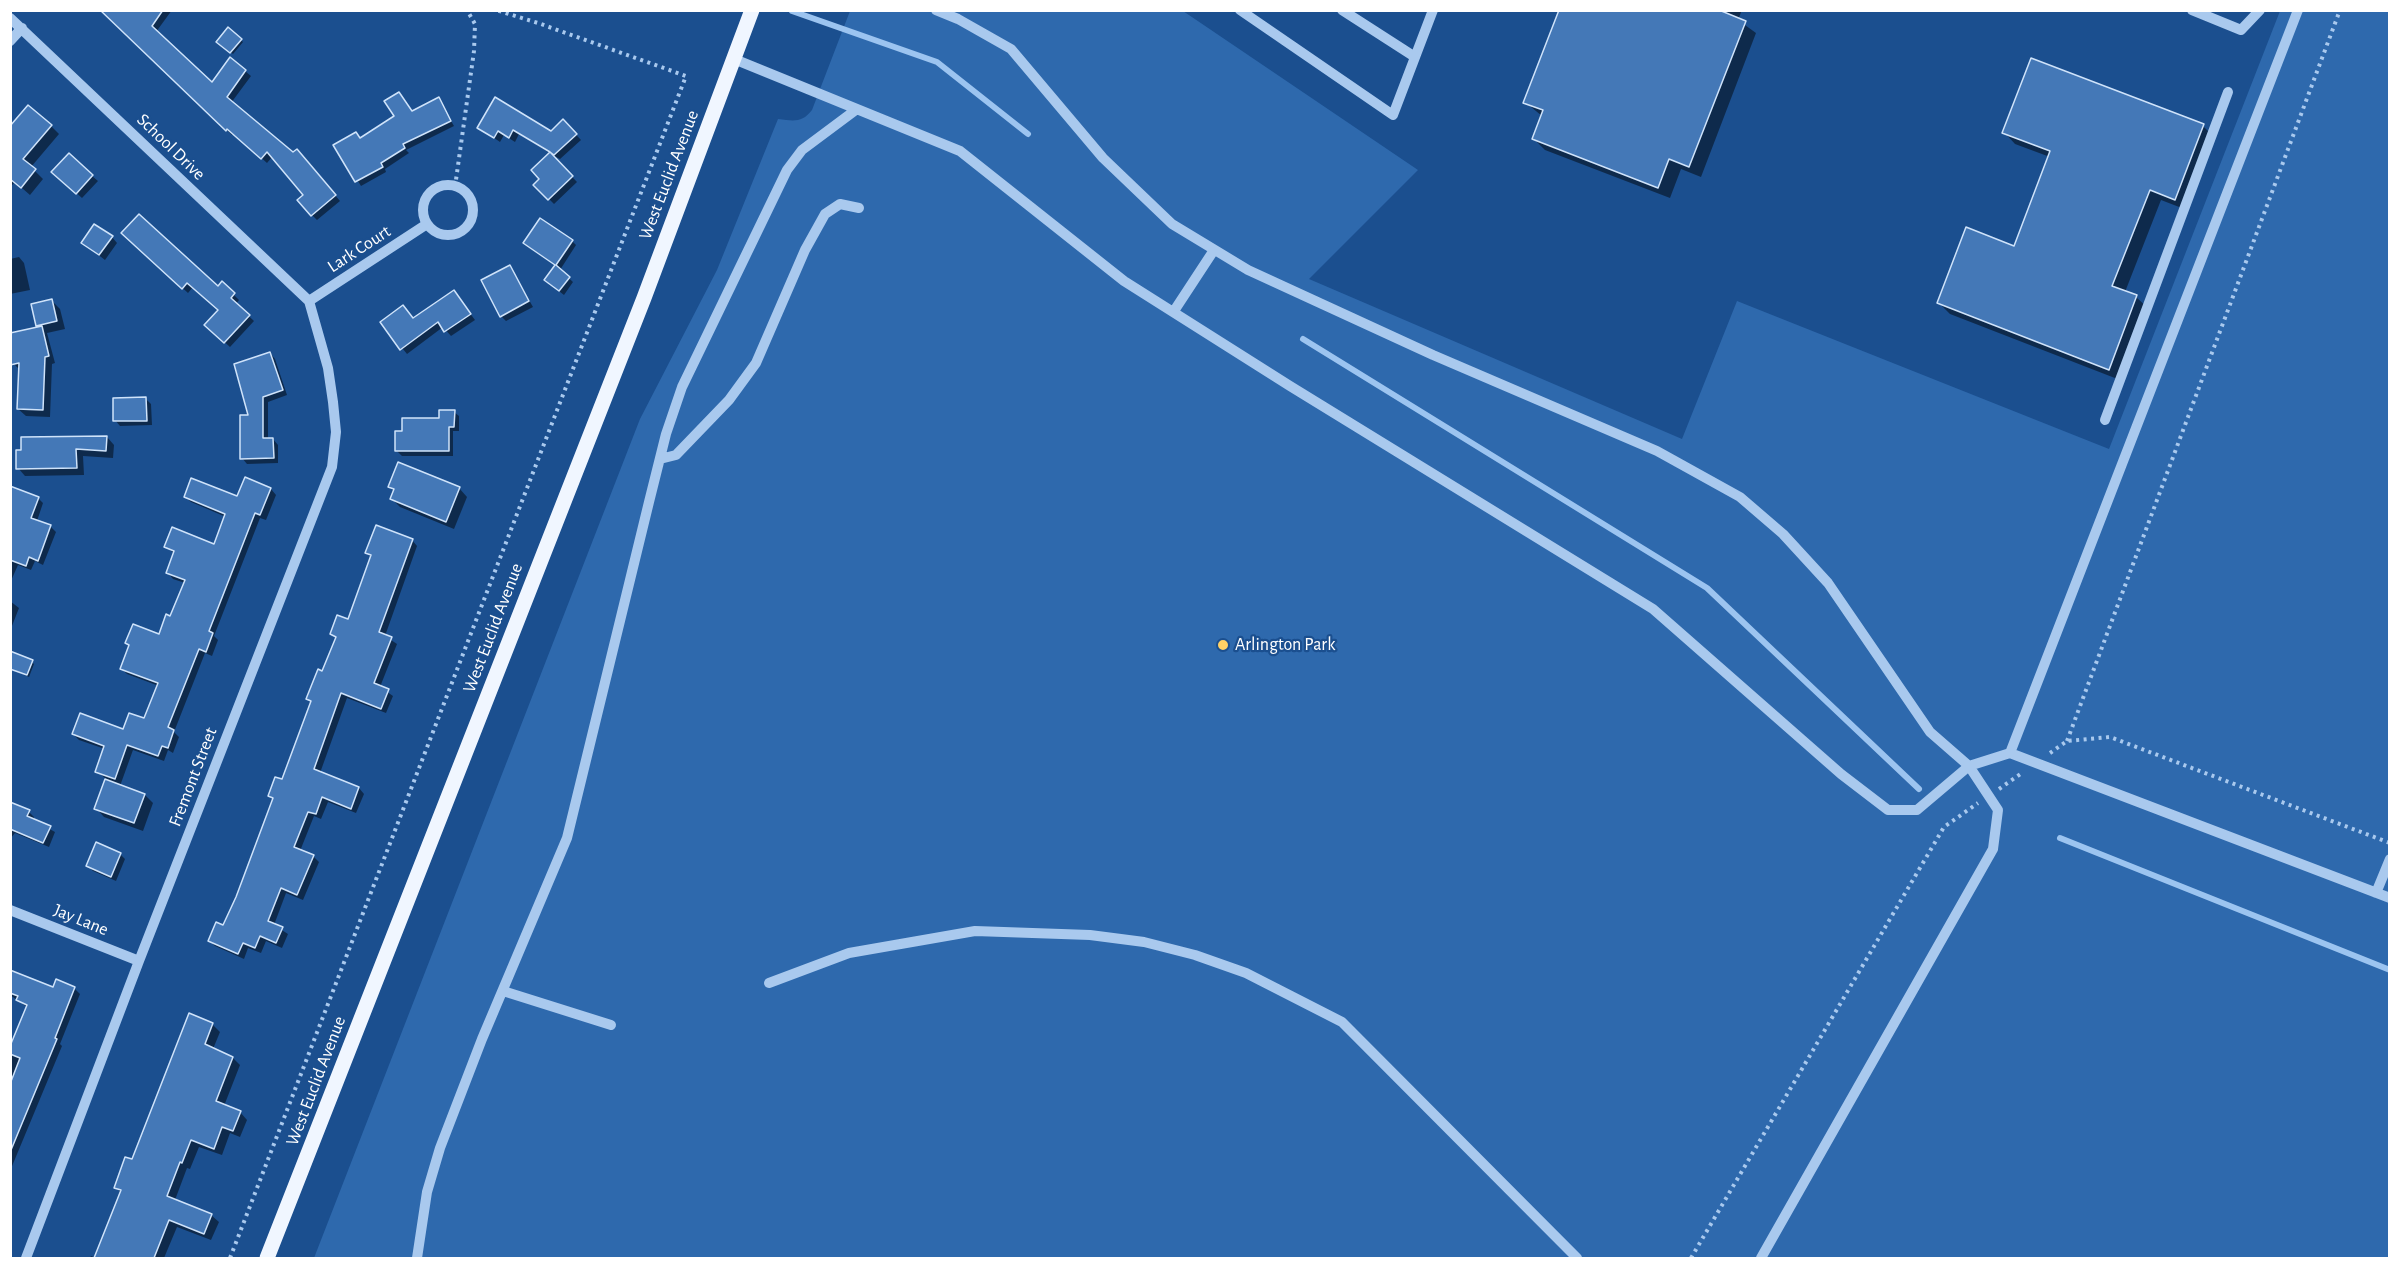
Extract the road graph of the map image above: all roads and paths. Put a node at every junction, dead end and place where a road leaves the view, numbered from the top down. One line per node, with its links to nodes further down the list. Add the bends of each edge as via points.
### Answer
1 (467, 10): 19 (path, via 475,24 474,51)
2 (496, 10): 42 (path, via 686,76)
3 (752, 10): 16 (main road, West Euclid Avenue)
4 (936, 10): 22 (street, via 1011,49 1104,158 1172,224)
5 (1240, 10): 15 (street, via 1393,115)
6 (1342, 10): 15 (street)
7 (1433, 10): 15 (street)
8 (2192, 10): 9 (street, via 2241,30)
9 (2260, 10)
10 (2298, 10): 28 (street)
11 (2340, 10): 27 (path)
12 (10, 18): 13 (street, School Drive)
13 (22, 28): 14 (street); 23 (street, School Drive)
14 (10, 41)
15 (1415, 57)
16 (734, 59): 18 (street); 43 (main road, West Euclid Avenue)
17 (2228, 92): 25 (street)
18 (857, 109): 24 (street, via 960,151 1124,281); 26 (street, via 802,150 787,170 682,387)
19 (455, 187): 21 (street, via 444,186 430,193 423,208); 21 (street, via 471,202 468,225 447,235)
20 (859, 208): 26 (street, via 840,204 825,214 805,250 756,363 709,422 676,455)
21 (427, 224): 23 (street, Lark Court)
22 (1214, 250): 24 (street); 30 (street, via 1304,298 1657,451 1740,497 1783,534 1828,583 1930,732)
23 (309, 301): 37 (street, Fremont Street, via 332,391 336,432 332,467)
24 (1174, 311): 30 (street, via 1653,609 1841,774 1888,810 1917,810)
25 (2105, 420)
26 (660, 459): 39 (street, via 567,838)
27 (2067, 741): 29 (path); 32 (path, via 2110,737)
28 (2010, 753): 29 (street); 30 (street)
29 (2036, 763): 31 (path); 34 (street)
30 (1969, 766): 31 (street)
31 (1989, 796): 46 (path, via 1944,827); 47 (street, via 1998,810 1993,849)
32 (2390, 843)
33 (2390, 859): 34 (street)
34 (2376, 893): 35 (street)
35 (2390, 898)
36 (10, 910): 37 (street, Jay Lane)
37 (139, 961): 41 (street, Fremont Street)
38 (769, 983): 45 (street, via 849,953 975,931 1090,935 1144,942 1195,955 1246,973 1342,1022)
39 (503, 991): 40 (street); 44 (street, via 440,1148 427,1192)
40 (611, 1025)
41 (26, 1258)
42 (230, 1258)
43 (267, 1258)
44 (417, 1258)
45 (1577, 1258)
46 (1691, 1258)
47 (1761, 1258)

